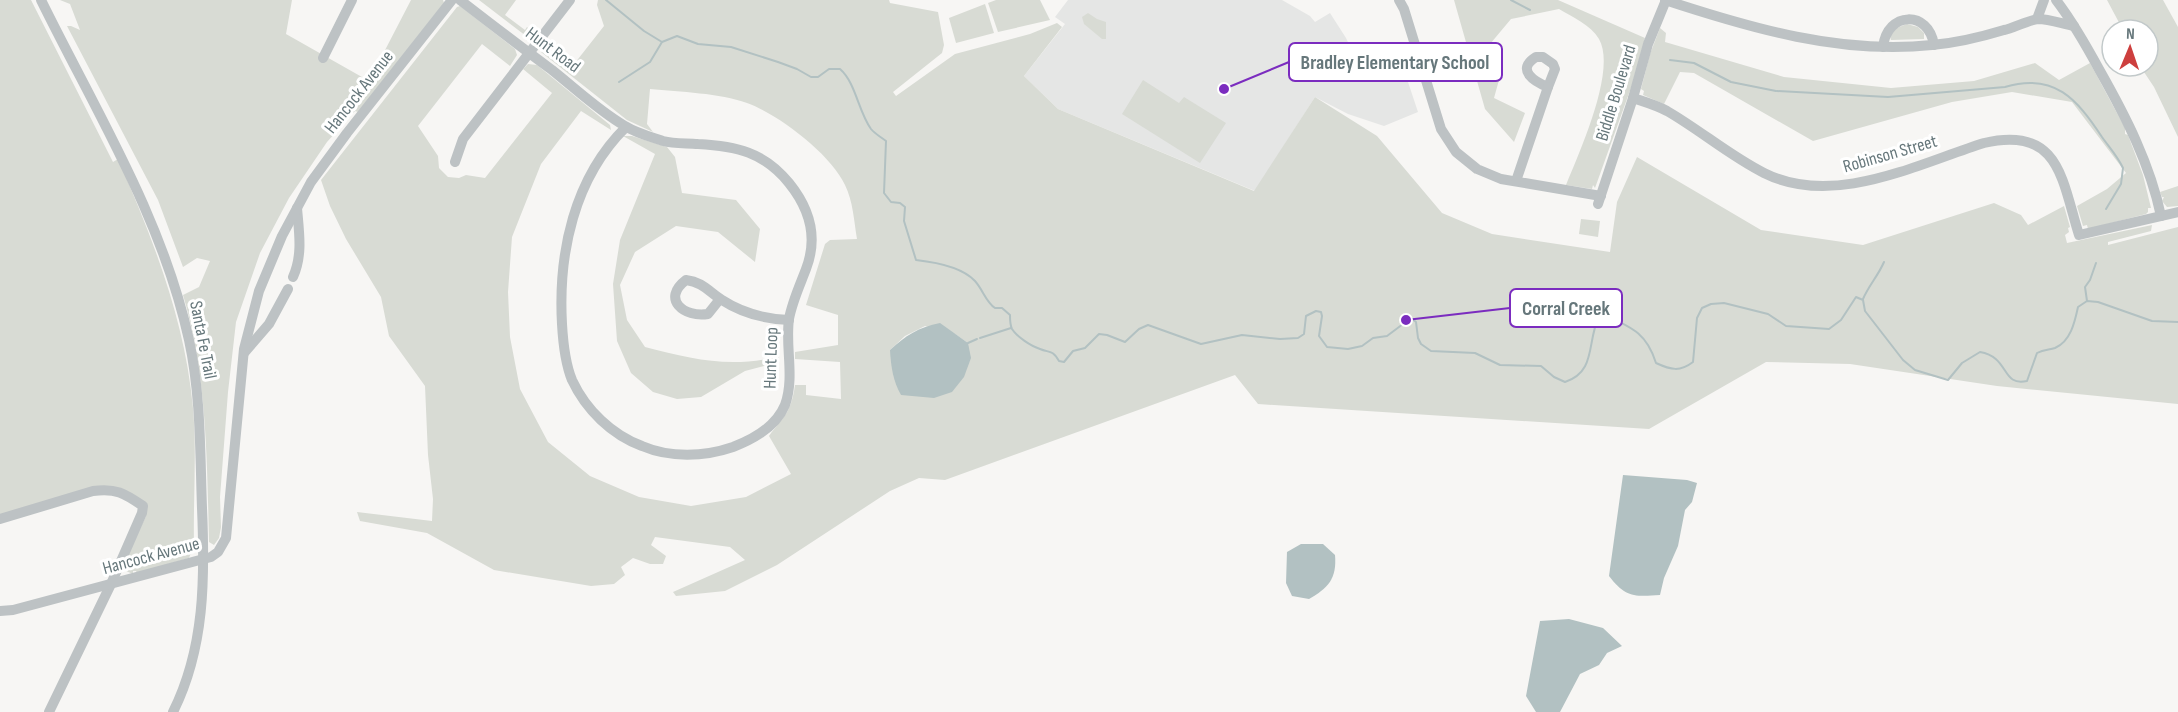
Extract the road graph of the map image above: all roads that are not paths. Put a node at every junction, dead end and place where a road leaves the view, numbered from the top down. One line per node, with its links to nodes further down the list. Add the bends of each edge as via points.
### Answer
1 (41, 0): 30 (street, Santa Fe Trail, via 125,162 176,290 195,376)
2 (352, 0): 15 (street)
3 (452, 0): 21 (street, Hancock Avenue, via 347,133)
4 (460, 0): 14 (street, Hunt Road)
5 (570, 0): 14 (street)
6 (1399, 0): 20 (street, via 1441,129 1456,152 1477,169)
7 (1666, 0): 13 (street, via 1786,34); 17 (street, Biddle Boulevard, via 1648,44)
8 (2044, 0): 10 (street)
9 (2056, 0): 11 (street)
10 (2037, 19): 11 (street); 12 (street, via 1988,35)
11 (2074, 26): 23 (street, via 2138,142)
12 (1934, 45): 13 (street); 13 (street, via 1926,27 1908,19 1889,28)
13 (1883, 47)
14 (529, 53): 18 (street, Hunt Road); 19 (street, via 464,139)
15 (323, 58)
16 (1548, 87): 20 (street)
17 (1633, 98): 20 (street, Biddle Boulevard, via 1599,200); 23 (street, Robinson Street, via 1669,112 1765,173 1791,182 1819,186 1872,180 2000,139 2026,142 2048,153 2060,169 2079,235)
18 (626, 127): 27 (street, Hunt Loop, via 667,142 743,149 774,167 791,185 804,204 812,248); 27 (street, Hunt Loop, via 595,165 586,183 570,229 561,277 565,356 571,378 592,411 630,442 669,454 697,455 742,443 774,423 784,407 789,392)
19 (455, 162)
20 (1516, 181)
21 (297, 208): 24 (street, via 300,241); 28 (street, Hancock Avenue, via 259,291)
22 (2178, 213): 23 (street)
23 (2161, 216)
24 (293, 277)
25 (288, 289): 28 (street, via 269,324)
26 (720, 299): 27 (street, via 745,312)
27 (789, 320)
28 (244, 353): 30 (street, Hancock Avenue, via 225,538 218,552)
29 (0, 519): 31 (street, via 93,491 124,492 143,506)
30 (204, 559): 31 (street, Hancock Avenue); 34 (street, Santa Fe Trail, via 199,638 185,689)
31 (111, 584): 32 (street, Hancock Avenue); 33 (street)
32 (0, 611)
33 (49, 712)
34 (173, 712)

